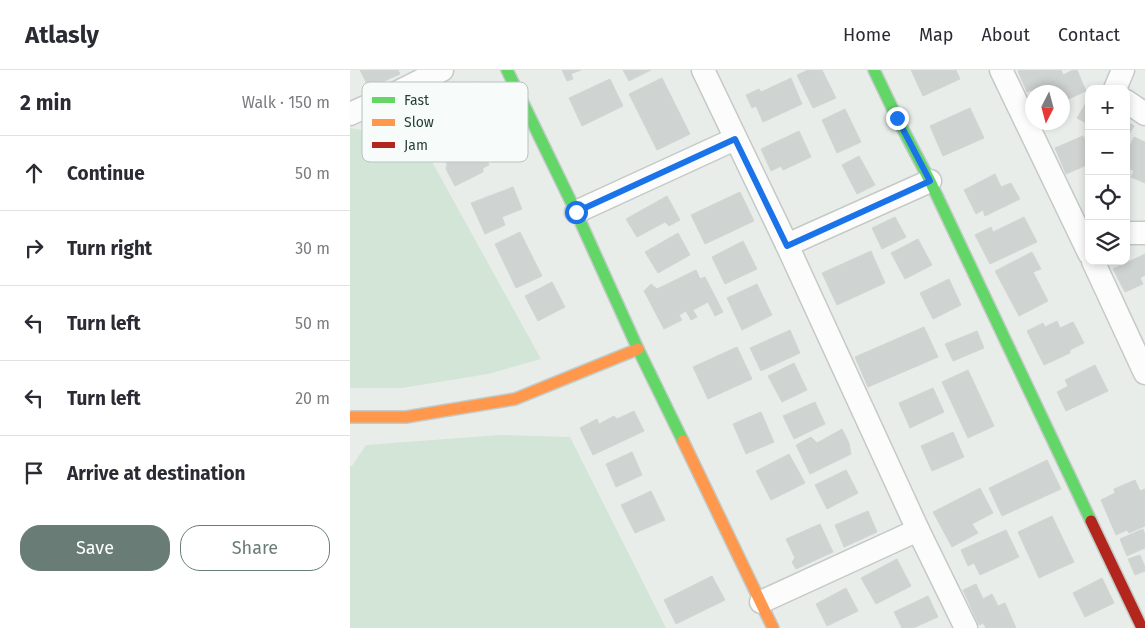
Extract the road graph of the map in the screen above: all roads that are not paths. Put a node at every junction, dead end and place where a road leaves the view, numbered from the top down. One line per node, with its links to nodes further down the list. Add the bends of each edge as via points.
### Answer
1 (442, 70): 7 (street)
2 (507, 70): 8 (street)
3 (703, 70): 15 (street)
4 (874, 70): 16 (street)
5 (1001, 70): 20 (street)
6 (1123, 70): 9 (street)
7 (418, 82)
8 (513, 82)
9 (1117, 85)
10 (1130, 105): 14 (street)
11 (362, 108): 13 (street)
12 (528, 113): 17 (street)
13 (350, 114)
14 (1145, 114)
15 (735, 139): 17 (street); 21 (street)
16 (930, 181): 21 (street); 30 (street)
17 (576, 212): 23 (street)
18 (1130, 233): 19 (street)
19 (1145, 233)
20 (1085, 238)
21 (787, 246): 26 (street)
22 (1095, 265): 24 (street)
23 (638, 349): 25 (street, via 515,399 406,417); 27 (street)
24 (1145, 373)
25 (350, 418)
26 (918, 530): 27 (street); 29 (street)
27 (761, 602): 28 (street)
28 (772, 628)
29 (966, 628)
30 (1142, 628)

